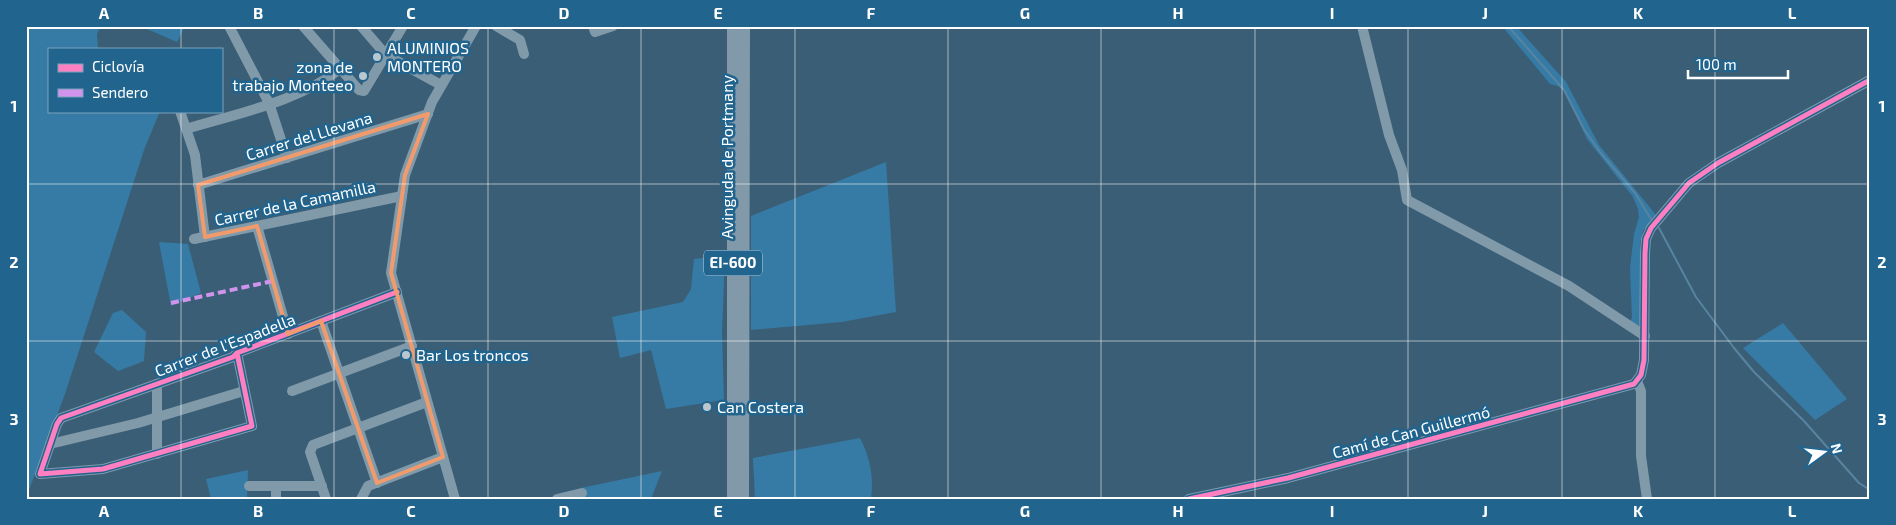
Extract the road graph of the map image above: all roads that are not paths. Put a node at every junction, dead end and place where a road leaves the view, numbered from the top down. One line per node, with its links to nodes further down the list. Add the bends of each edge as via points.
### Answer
1 (230, 26): 17 (street)
2 (303, 26): 14 (street)
3 (361, 26): 13 (street)
4 (403, 26): 13 (street)
5 (476, 26): 16 (street)
6 (496, 26): 12 (street, via 520,40)
7 (613, 26): 11 (street)
8 (733, 26): 55 (main road, Avinguda de Portmany / EI-600)
9 (744, 26): 43 (main road, Avinguda de Portmany / EI-600)
10 (1362, 26): 30 (street, via 1389,135 1402,170 1407,200 1569,286)
11 (594, 29)
12 (524, 54)
13 (386, 55): 14 (street, via 364,91 359,90); 16 (street)
14 (341, 68): 17 (street, via 324,82)
15 (1870, 80): 30 (street, via 1718,163 1689,183 1651,228 1646,239)
16 (441, 84): 19 (street)
17 (270, 103): 20 (street); 21 (street)
18 (180, 112): 20 (street)
19 (428, 114): 21 (street, Carrer del Llevana); 23 (street, via 405,175)
20 (186, 129): 22 (street, via 195,155)
21 (287, 158): 22 (street, Carrer del Llevana)
22 (198, 186): 25 (street)
23 (402, 196): 24 (street, Carrer de la Camamilla); 27 (street, via 391,273)
24 (257, 226): 25 (street, Carrer de la Camamilla); 29 (street)
25 (205, 237): 26 (street, Carrer de la Camamilla)
26 (194, 239)
27 (397, 292): 28 (street, Carrer de l'Espadella); 31 (street)
28 (321, 321): 29 (street, Carrer de l'Espadella); 33 (street)
29 (288, 334): 32 (street, Carrer de l'Espadella)
30 (1644, 336): 34 (street, via 1643,368)
31 (412, 346): 33 (street); 38 (street)
32 (237, 353): 35 (street, Carrer de l'Espadella); 36 (street)
33 (339, 373): 37 (street); 40 (street)
34 (1637, 380): 58 (street, Camí de Can Guillermó, via 1627,387 1288,478); 59 (street, via 1641,391 1642,475)
35 (157, 384): 39 (street); 41 (street, Carrer de l'Espadella, via 61,418)
36 (244, 391): 39 (street); 42 (street, via 252,426)
37 (292, 391)
38 (428, 402): 40 (street); 44 (street)
39 (157, 418): 41 (street); 42 (street)
40 (358, 428): 45 (street); 48 (street, via 312,445 310,452)
41 (50, 444): 42 (street, via 40,474 103,469)
42 (157, 454)
43 (743, 455): 56 (main road, Avinguda de Portmany / EI-600); 57 (main road)
44 (443, 457): 45 (street); 53 (street)
45 (378, 483): 52 (street, via 368,486)
46 (249, 486): 47 (street)
47 (276, 486): 48 (street); 50 (street)
48 (322, 486): 51 (street)
49 (582, 493): 54 (street)
50 (276, 499)
51 (326, 499)
52 (361, 499)
53 (455, 499)
54 (557, 499)
55 (733, 499)
56 (743, 499)
57 (749, 499)
58 (1189, 499)
59 (1647, 499)

